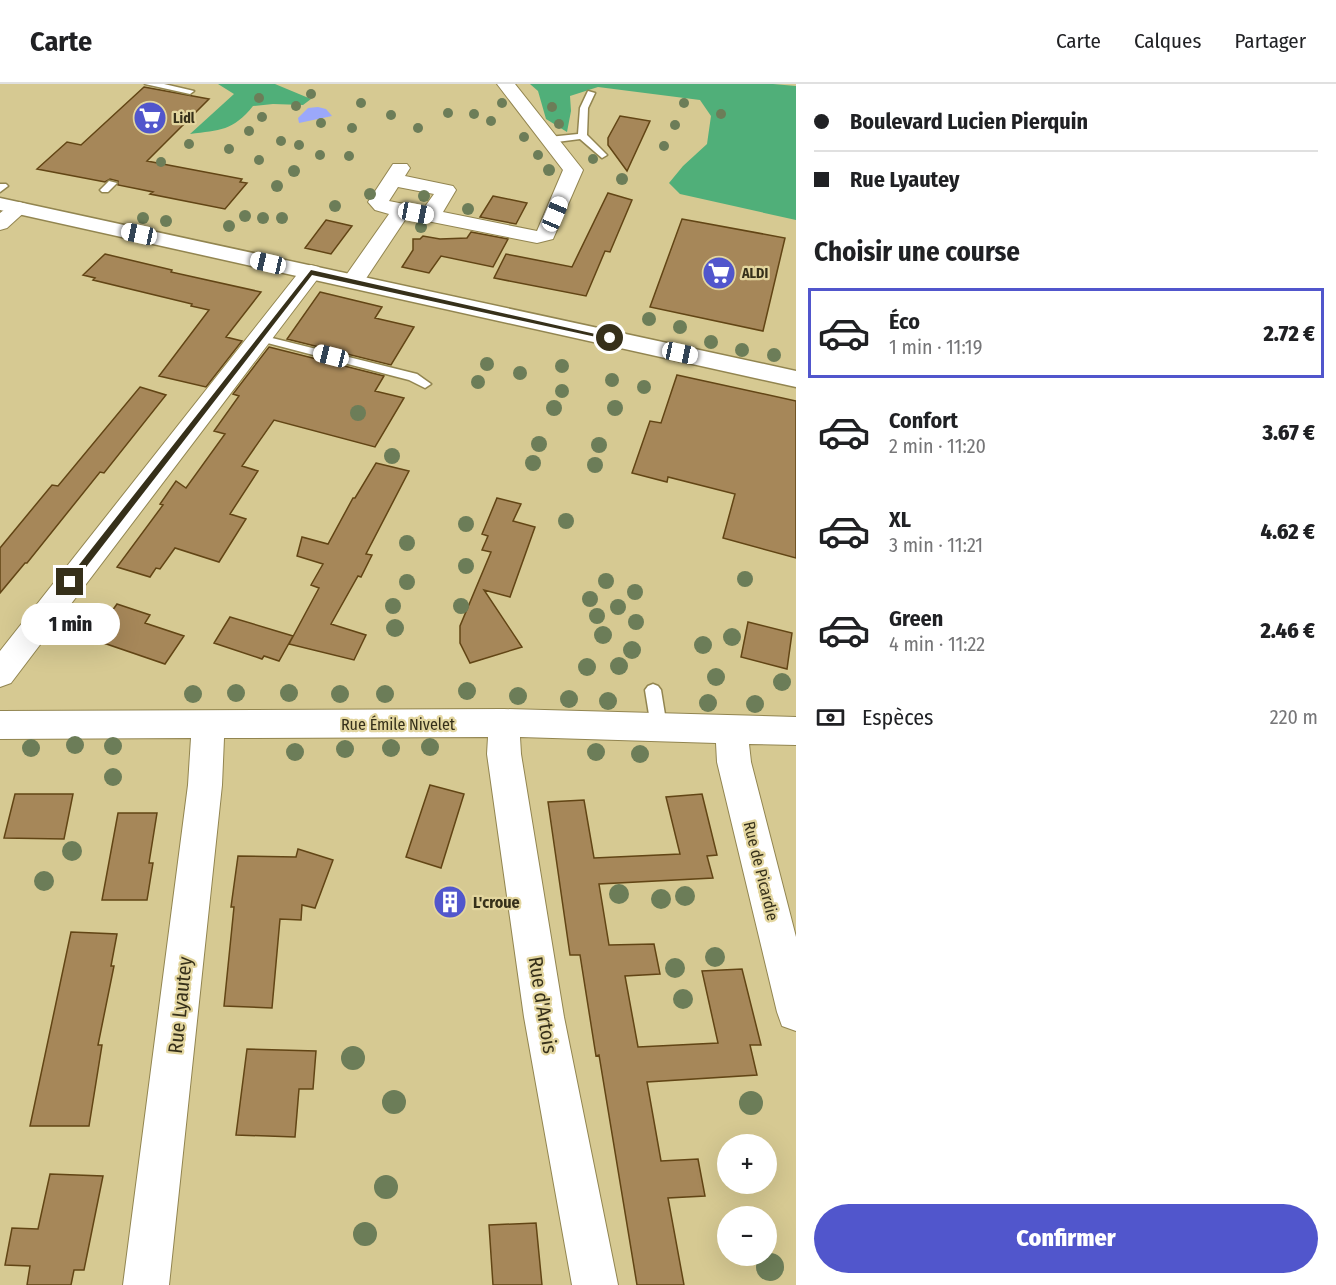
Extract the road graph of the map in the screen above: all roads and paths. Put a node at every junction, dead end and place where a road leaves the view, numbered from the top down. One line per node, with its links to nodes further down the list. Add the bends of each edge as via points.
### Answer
1 (149, 84): 3 (lane)
2 (506, 84): 6 (street)
3 (190, 91)
4 (591, 93): 5 (lane, via 584,108)
5 (582, 136): 6 (lane); 7 (lane)
6 (549, 140): 10 (street, via 573,170 546,235 537,237)
7 (602, 155)
8 (6, 197): 11 (street); 12 (main road)
9 (402, 210): 10 (street); 10 (street, via 382,207 378,202 396,174 446,190); 13 (street)
10 (430, 216)
11 (0, 224)
12 (311, 272): 13 (main road); 14 (street)
13 (353, 281): 15 (main road)
14 (260, 338): 16 (lane, via 413,377); 17 (street)
15 (796, 379)
16 (425, 384)
17 (0, 674)
18 (653, 690): 22 (lane)
19 (504, 723): 21 (street, Rue Émile Nivelet); 22 (street, Rue Émile Nivelet); 27 (street, Rue d'Artois, via 504,754 544,1017)
20 (0, 725): 21 (street, Rue Émile Nivelet)
21 (208, 725): 26 (street, Rue Lyautey, via 205,785)
22 (659, 727): 23 (street, Rue Émile Nivelet)
23 (731, 729): 24 (street, Rue Émile Nivelet); 25 (street, Rue de Picardie, via 734,762)
24 (796, 731)
25 (796, 1012)
26 (146, 1285)
27 (595, 1285)

